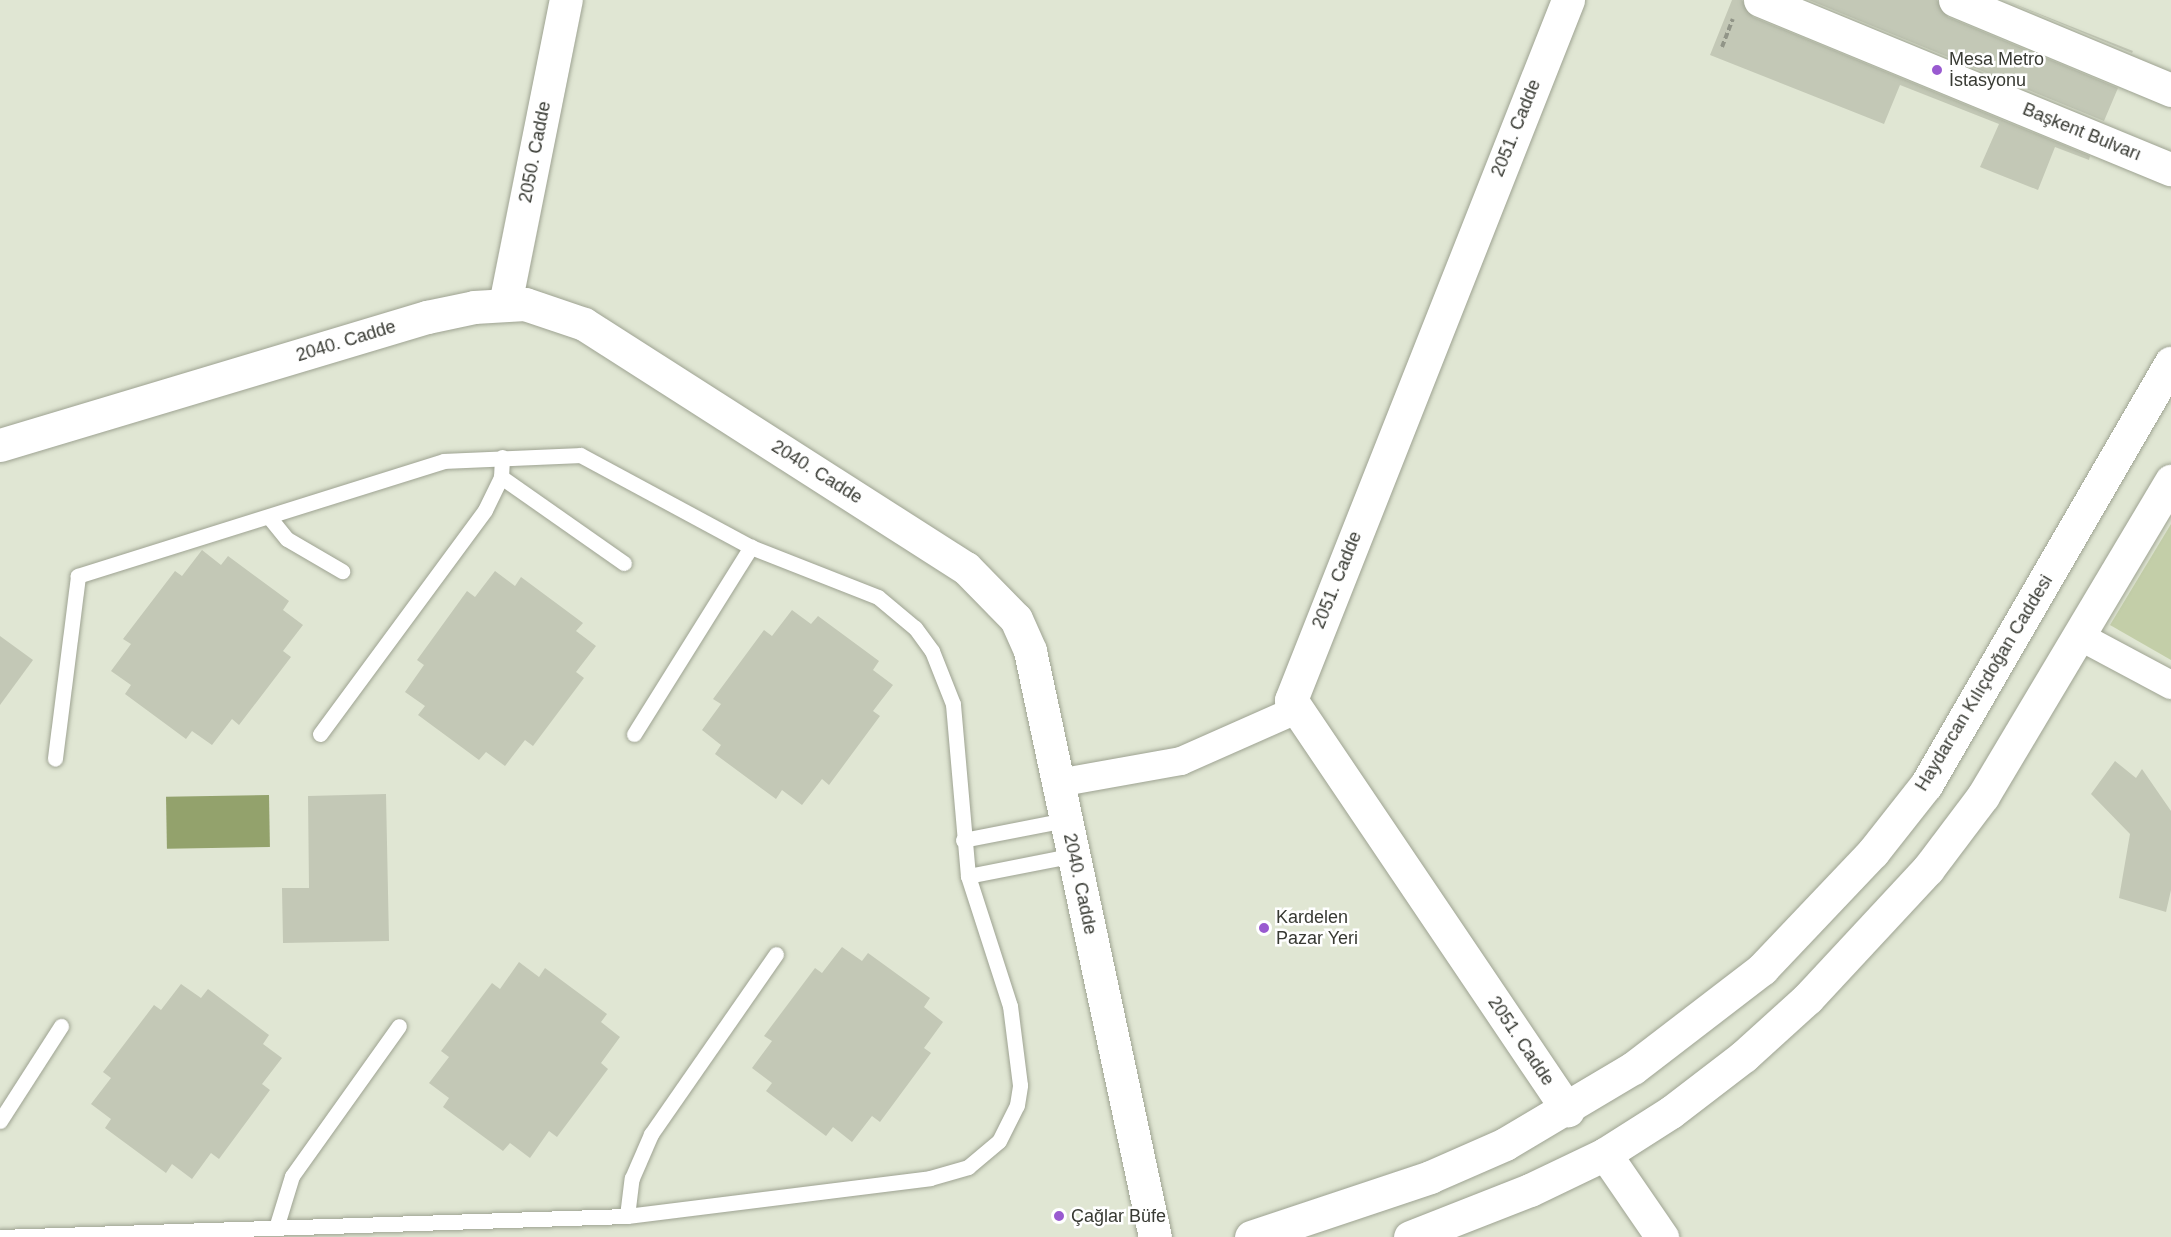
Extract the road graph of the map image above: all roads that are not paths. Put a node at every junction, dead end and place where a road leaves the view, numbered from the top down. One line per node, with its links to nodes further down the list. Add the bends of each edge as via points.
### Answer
1 (566, 0): 7 (street, 2050. Cadde)
2 (1568, 0): 19 (street, 2051. Cadde, via 1295,684 1291,700)
3 (1955, 0): 5 (street)
4 (1748, 5): 6 (street, Başkent Bulvarı)
5 (2171, 90)
6 (2171, 169)
7 (505, 303): 9 (street, 2040. Cadde, via 427,317); 23 (street, 2040. Cadde, via 550,310 584,324 966,568 1016,620 1030,651)
8 (2171, 363): 31 (street, Haydarcan Kılıçdoğan Caddesi, via 1926,785 1873,852 1762,969 1703,1017)
9 (0, 445)
10 (502, 457): 11 (lane); 13 (lane, via 444,461); 14 (lane, via 580,455)
11 (501, 477): 15 (lane); 20 (lane, via 485,510)
12 (2171, 482): 17 (street)
13 (269, 517): 16 (lane, via 287,539); 22 (lane, via 78,576)
14 (751, 547): 21 (lane); 25 (lane, via 878,597 915,628 932,651 953,704)
15 (624, 563)
16 (342, 571)
17 (2081, 637): 18 (street); 33 (street, via 1983,796 1928,869 1868,937 1744,1056 1671,1112)
18 (2171, 685)
19 (1296, 710): 23 (street, via 1181,761); 31 (street, 2051. Cadde)
20 (320, 734)
21 (634, 734)
22 (55, 759)
23 (1058, 783): 24 (street, 2040. Cadde)
24 (1066, 820): 25 (lane); 26 (street, 2040. Cadde)
25 (963, 840): 27 (lane)
26 (1074, 855): 27 (lane); 37 (street, 2040. Cadde)
27 (969, 876): 34 (lane, via 1010,1006 1020,1085 1010,1124 985,1155 968,1167 930,1178)
28 (776, 954): 34 (lane, via 651,1134 632,1178)
29 (61, 1026): 32 (lane)
30 (399, 1026): 35 (lane, via 292,1176)
31 (1568, 1110): 38 (street, Haydarcan Kılıçdoğan Caddesi, via 1430,1177)
32 (0, 1122)
33 (1605, 1154): 39 (street, via 1530,1190); 40 (street)
34 (627, 1216): 35 (lane)
35 (276, 1228): 36 (lane)
36 (0, 1237)
37 (1155, 1237)
38 (1251, 1237)
39 (1410, 1237)
40 (1662, 1237)

